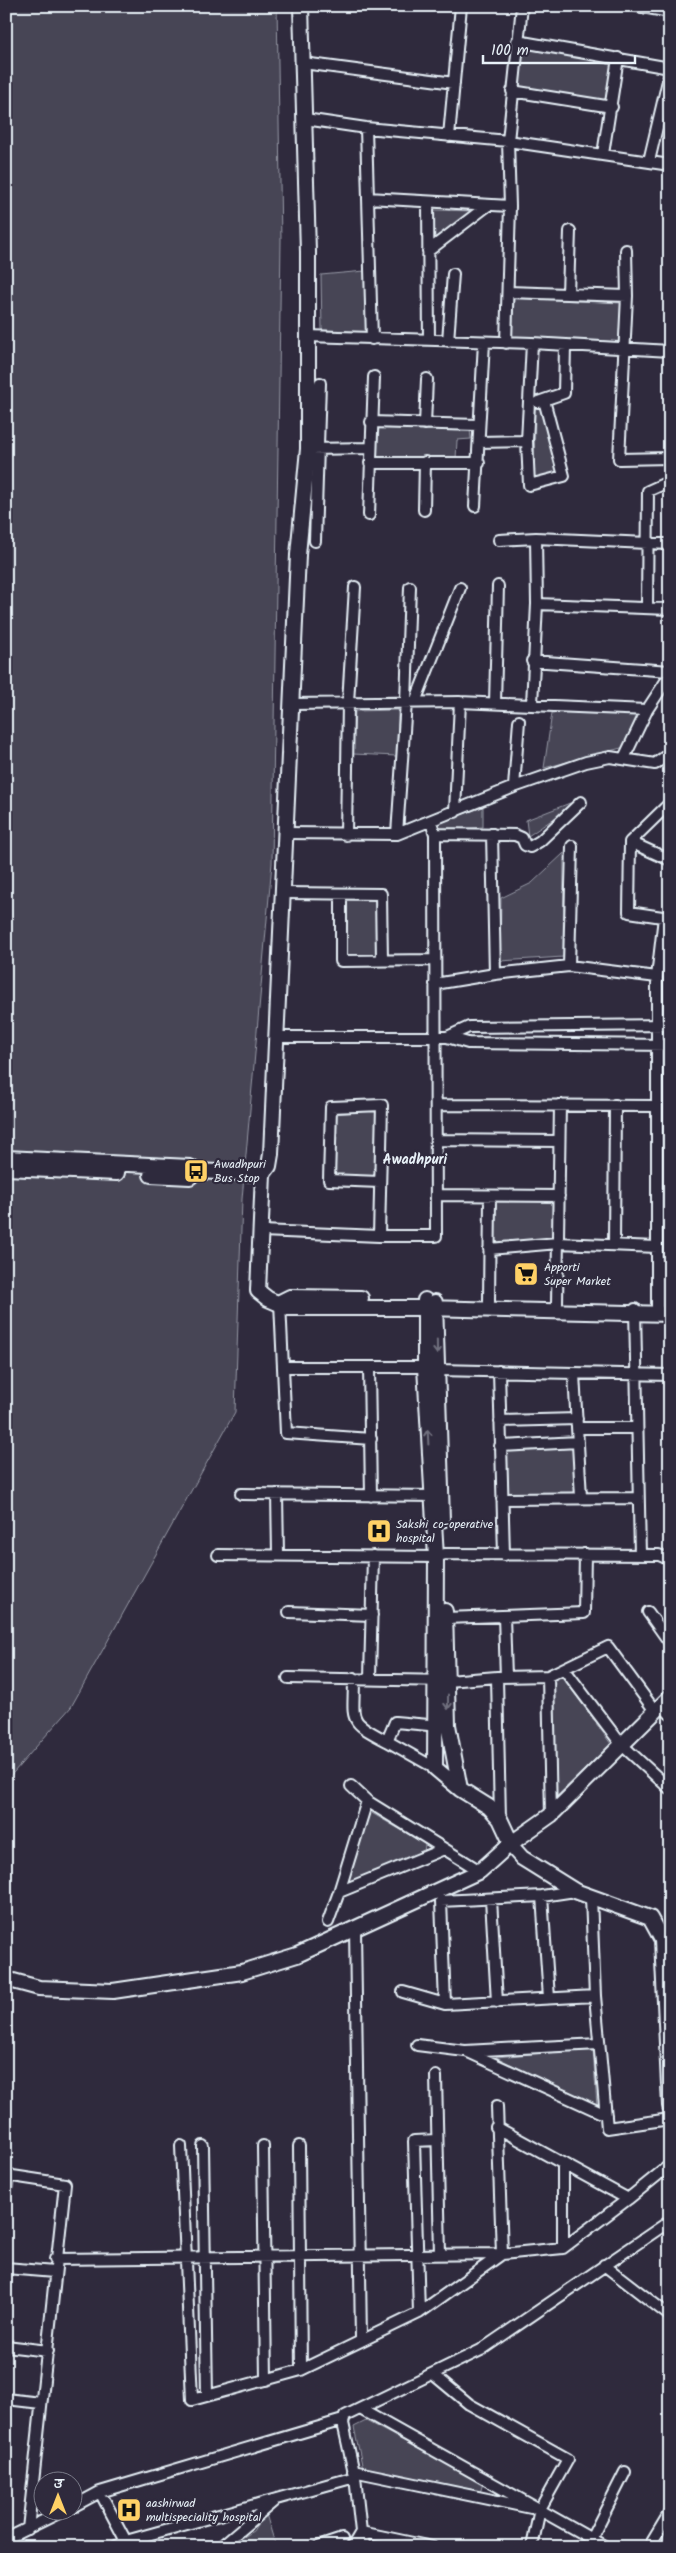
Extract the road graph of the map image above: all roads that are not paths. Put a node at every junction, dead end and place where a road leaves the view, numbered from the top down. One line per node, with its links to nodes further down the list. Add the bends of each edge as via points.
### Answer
1 (301, 6): 8 (street)
2 (461, 6): 11 (street)
3 (522, 6): 6 (street)
4 (636, 6): 5 (street)
5 (670, 12)
6 (517, 41): 7 (street); 12 (street)
7 (618, 58): 9 (street); 13 (street)
8 (303, 63): 11 (street); 14 (street)
9 (670, 68)
10 (670, 72): 19 (street)
11 (454, 83): 16 (street)
12 (512, 91): 13 (street); 17 (street)
13 (612, 107): 18 (street)
14 (305, 119): 15 (street); 32 (street)
15 (366, 128): 16 (street); 21 (street)
16 (449, 136): 17 (street)
17 (508, 141): 18 (street); 24 (street)
18 (603, 154): 19 (street)
19 (649, 161): 20 (street)
20 (670, 165)
21 (368, 198): 22 (street); 33 (street)
22 (428, 202): 23 (street); 26 (street)
23 (487, 206): 24 (street); 26 (street)
24 (510, 206): 29 (street)
25 (570, 231): 30 (street)
26 (428, 250): 34 (street)
27 (626, 250): 31 (street)
28 (453, 274): 35 (street)
29 (508, 292): 30 (street); 37 (street)
30 (568, 294): 31 (street)
31 (626, 296): 40 (street)
32 (307, 336): 33 (street); 53 (street)
33 (372, 339): 34 (street)
34 (429, 340): 35 (street)
35 (448, 341): 36 (street)
36 (484, 342): 37 (street); 49 (street)
37 (506, 343): 38 (street)
38 (532, 344): 39 (street); 46 (street)
39 (565, 346): 40 (street); 45 (street, via 564,393)
40 (625, 350): 41 (street); 54 (street, via 619,459)
41 (670, 351)
42 (374, 377): 47 (street)
43 (428, 379): 48 (street)
44 (320, 383): 53 (street)
45 (544, 400): 46 (street); 50 (street, via 564,476 529,485)
46 (530, 405): 50 (street)
47 (371, 422): 48 (street); 52 (street)
48 (425, 424): 49 (street)
49 (478, 425): 51 (street)
50 (528, 441): 51 (street)
51 (479, 442): 56 (street)
52 (370, 448): 53 (street); 57 (street)
53 (313, 449): 64 (street); 80 (street, via 297,562)
54 (670, 458)
55 (425, 462): 56 (street); 57 (street); 60 (street)
56 (479, 462): 59 (street)
57 (370, 463): 61 (street)
58 (670, 481): 65 (street, via 648,492)
59 (475, 506)
60 (424, 510)
61 (368, 515)
62 (536, 538): 63 (street); 65 (street); 71 (street)
63 (500, 540)
64 (315, 541)
65 (646, 543): 66 (street); 72 (street)
66 (670, 544)
67 (498, 586): 79 (street)
68 (355, 587): 81 (street)
69 (410, 587): 77 (street)
70 (460, 588): 77 (street)
71 (537, 604): 72 (street); 74 (street)
72 (647, 607): 73 (street)
73 (670, 609)
74 (532, 661): 75 (street); 82 (street)
75 (670, 671)
76 (670, 675): 83 (street)
77 (410, 702): 78 (street); 81 (street); 93 (street)
78 (460, 702): 79 (street); 90 (street)
79 (495, 703): 82 (street)
80 (292, 704): 81 (street); 92 (street)
81 (348, 704): 96 (street)
82 (532, 704): 83 (street)
83 (647, 710): 86 (street)
84 (519, 721): 87 (street)
85 (670, 752): 86 (street, via 655,764)
86 (624, 758): 87 (street, via 586,762)
87 (514, 787): 90 (street)
88 (582, 802): 95 (street, via 533,846 526,846 516,834)
89 (669, 805): 97 (street)
90 (455, 812): 91 (street)
91 (431, 822): 93 (street); 94 (street)
92 (286, 833): 96 (street); 100 (street)
93 (396, 834): 96 (street)
94 (434, 834): 95 (street); 104 (street)
95 (492, 834): 106 (street)
96 (346, 835)
97 (630, 842): 99 (street); 102 (street, via 629,912)
98 (572, 846): 105 (street)
99 (670, 860)
100 (284, 893): 101 (street); 111 (street)
101 (341, 894): 103 (street, via 381,894); 103 (street, via 341,961)
102 (667, 918): 107 (street)
103 (382, 960): 104 (street)
104 (434, 960): 108 (street)
105 (569, 966): 106 (street); 107 (street)
106 (495, 974): 108 (street)
107 (657, 977): 110 (street)
108 (435, 984): 112 (street)
109 (670, 1025): 110 (street)
110 (658, 1026): 113 (street, via 469,1027); 115 (street)
111 (278, 1037): 112 (street); 125 (street, via 271,1154 269,1166)
112 (435, 1037): 113 (street); 116 (street)
113 (447, 1037): 115 (street, via 468,1043)
114 (670, 1045): 115 (street)
115 (657, 1046): 119 (street)
116 (436, 1105): 117 (street); 120 (street)
117 (560, 1105): 118 (street); 121 (street)
118 (615, 1105): 119 (street); 133 (street)
119 (657, 1106): 134 (street)
120 (436, 1140): 121 (street); 127 (street)
121 (559, 1141): 129 (street)
122 (6, 1158): 124 (street, via 190,1167)
123 (6, 1168): 124 (street, via 190,1177)
124 (196, 1171): 125 (street)
125 (263, 1174): 130 (street)
126 (380, 1182): 126 (street, via 382,1105 331,1107 329,1180); 131 (street)
127 (436, 1195): 128 (street); 131 (street, via 436,1236)
128 (490, 1196): 129 (street); 135 (street)
129 (559, 1196): 132 (street)
130 (262, 1231): 131 (street); 136 (street, via 258,1291 268,1299)
131 (379, 1236)
132 (558, 1243): 133 (street); 135 (street); 139 (street)
133 (614, 1244): 134 (street)
134 (657, 1247): 141 (street)
135 (490, 1249): 137 (street)
136 (280, 1302): 138 (street, via 289,1308); 142 (street)
137 (489, 1302): 138 (street); 139 (street)
138 (430, 1304): 140 (street); 144 (street)
139 (557, 1304): 140 (street)
140 (636, 1312): 141 (street); 146 (street)
141 (664, 1312)
142 (284, 1367): 143 (street); 152 (street, via 286,1433)
143 (369, 1368): 144 (street); 152 (street)
144 (431, 1369): 145 (street); 158 (street)
145 (499, 1371): 147 (street); 149 (street)
146 (636, 1373): 147 (street); 148 (street); 151 (street)
147 (574, 1374): 150 (street)
148 (670, 1375)
149 (500, 1421): 150 (street); 154 (street)
150 (577, 1423): 151 (street); 153 (street)
151 (636, 1428): 160 (street)
152 (370, 1439): 157 (street)
153 (578, 1442): 154 (street); 159 (street)
154 (500, 1446): 161 (street)
155 (241, 1494): 156 (street)
156 (277, 1494): 157 (street); 162 (street)
157 (370, 1496): 158 (street)
158 (436, 1496): 165 (street)
159 (581, 1497): 160 (street); 161 (street)
160 (637, 1498): 167 (street)
161 (502, 1500): 166 (street)
162 (278, 1554): 164 (street); 168 (street)
163 (585, 1554): 166 (street); 167 (street); 173 (street, via 584,1613)
164 (218, 1555)
165 (441, 1555): 166 (street); 168 (street); 174 (street); 182 (street)
166 (504, 1555)
167 (640, 1555): 169 (street, via 659,1555)
168 (373, 1556): 172 (street)
169 (670, 1560)
170 (289, 1612): 172 (street)
171 (648, 1612): 175 (street)
172 (372, 1615): 181 (street)
173 (504, 1616): 174 (street); 178 (street)
174 (446, 1618): 182 (street)
175 (670, 1643)
176 (565, 1670): 177 (street); 183 (street, via 608,1648); 186 (street)
177 (548, 1676): 178 (street); 192 (street)
178 (502, 1677): 182 (street); 193 (street)
179 (288, 1678): 180 (street)
180 (354, 1678): 181 (street); 185 (street, via 354,1720 360,1728)
181 (370, 1678): 182 (street)
182 (442, 1681): 184 (street)
183 (664, 1707): 186 (street)
184 (442, 1725): 185 (street, via 395,1722); 187 (street); 189 (street)
185 (387, 1741): 187 (street)
186 (621, 1744): 190 (street); 192 (street)
187 (435, 1768): 189 (street)
188 (351, 1786): 191 (street)
189 (460, 1789): 193 (street)
190 (670, 1789)
191 (367, 1801): 195 (street); 198 (street)
192 (551, 1815): 194 (street)
193 (500, 1819): 194 (street)
194 (510, 1844): 196 (street); 197 (street, via 522,1858)
195 (444, 1849): 196 (street); 198 (street)
196 (480, 1872): 199 (street)
197 (575, 1891): 200 (street); 201 (street)
198 (339, 1892): 203 (street)
199 (440, 1896): 202 (street); 204 (street); 212 (street)
200 (542, 1896): 202 (street); 210 (street)
201 (591, 1897): 205 (street, via 650,1918); 209 (street)
202 (491, 1899): 211 (street)
203 (328, 1922)
204 (355, 1929): 206 (street, via 297,1955 242,1972 113,1991 39,1988); 237 (street)
205 (666, 1936): 208 (street)
206 (6, 1979)
207 (403, 1992): 212 (street)
208 (667, 1995): 218 (street)
209 (595, 1996): 210 (street); 213 (street)
210 (549, 1998): 211 (street)
211 (497, 2002): 212 (street)
212 (445, 2004)
213 (598, 2044): 215 (street); 219 (street)
214 (416, 2045): 215 (street)
215 (465, 2051): 219 (street)
216 (436, 2076): 222 (street)
217 (497, 2106): 221 (street)
218 (670, 2106)
219 (606, 2115): 220 (street, via 607,2128)
220 (670, 2119)
221 (496, 2128): 227 (street); 235 (street)
222 (437, 2140): 234 (street); 236 (street, via 414,2141)
223 (181, 2146): 238 (street)
224 (203, 2146): 240 (street)
225 (263, 2146): 241 (street)
226 (299, 2146): 239 (street)
227 (563, 2163): 231 (street); 233 (street)
228 (670, 2165): 231 (street)
229 (7, 2175): 230 (street); 242 (street, via 65,2184)
230 (6, 2191)
231 (628, 2199): 233 (street)
232 (670, 2221): 243 (street)
233 (562, 2248): 235 (street)
234 (440, 2254): 235 (street); 236 (street)
235 (502, 2254): 246 (street)
236 (417, 2255): 237 (street); 246 (street)
237 (359, 2256): 239 (street); 248 (street)
238 (185, 2257): 240 (street); 242 (street); 254 (street, via 192,2400)
239 (300, 2257): 241 (street); 251 (street)
240 (206, 2258): 241 (street); 254 (street)
241 (264, 2258): 253 (street)
242 (55, 2259): 245 (street)
243 (604, 2265): 247 (street); 252 (street, via 481,2350)
244 (6, 2268): 245 (street)
245 (54, 2272): 250 (street)
246 (419, 2313): 248 (street)
247 (670, 2316)
248 (361, 2340): 251 (street)
249 (6, 2346): 250 (street)
250 (48, 2351): 256 (street)
251 (301, 2370): 253 (street)
252 (432, 2374): 257 (street); 264 (street, via 469,2404 568,2459)
253 (266, 2380): 254 (street)
254 (207, 2396)
255 (6, 2399): 256 (street)
256 (42, 2403): 267 (street)
257 (360, 2409): 258 (street); 264 (street)
258 (342, 2420): 260 (street); 261 (street)
259 (625, 2472): 271 (street)
260 (354, 2474): 262 (street); 264 (street); 268 (street)
261 (100, 2492): 263 (street); 272 (street)
262 (275, 2500): 272 (street); 274 (street)
263 (82, 2502)
264 (540, 2510): 271 (street); 279 (street)
265 (670, 2512): 281 (street)
266 (46, 2520): 267 (street)
267 (28, 2529): 269 (street)
268 (361, 2532): 276 (street); 277 (street); 278 (street)
269 (6, 2539)
270 (342, 2539): 275 (street)
271 (591, 2539): 280 (street)
272 (127, 2544): 273 (street)
273 (115, 2547)
274 (220, 2547)
275 (318, 2547)
276 (352, 2547)
277 (365, 2547)
278 (432, 2547)
279 (532, 2547)
280 (606, 2547)
281 (649, 2547)

